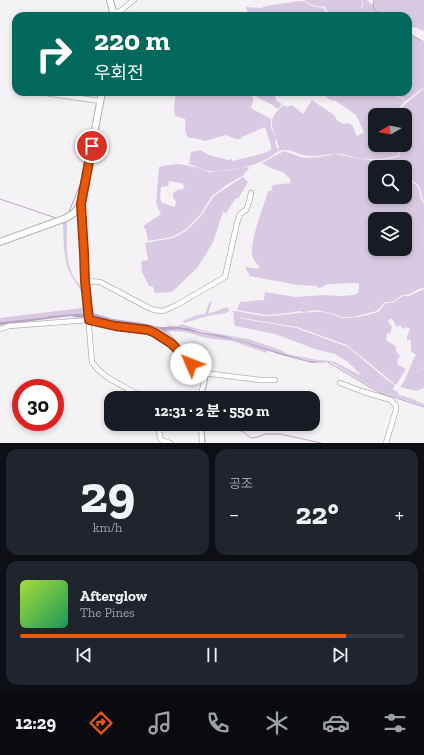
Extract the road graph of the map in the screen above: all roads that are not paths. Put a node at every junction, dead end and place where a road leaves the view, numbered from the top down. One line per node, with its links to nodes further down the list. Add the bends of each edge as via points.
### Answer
1 (110, 0): 3 (street)
2 (134, 0): 4 (street)
3 (113, 12)
4 (120, 12)
5 (66, 96): 7 (street)
6 (101, 96): 7 (street)
7 (100, 101): 9 (street)
8 (251, 193): 11 (street, via 246,210 240,214 237,223 225,277 178,305 163,311 154,310 100,282)
9 (81, 204): 10 (street, via 66,218); 11 (street)
10 (0, 242)
11 (85, 281): 12 (street)
12 (89, 320): 13 (street, via 9,326); 14 (street, via 155,333 172,344 191,364); 17 (street, via 92,362 104,375)
13 (0, 329)
14 (204, 373): 15 (street); 18 (street)
15 (275, 380)
16 (340, 383): 25 (street, via 394,402 396,410)
17 (131, 391)
18 (202, 391)
19 (159, 431): 21 (street)
20 (201, 431): 24 (street)
21 (161, 440): 22 (street); 23 (street)
22 (156, 443)
23 (170, 443)
24 (202, 443)
25 (386, 443)

